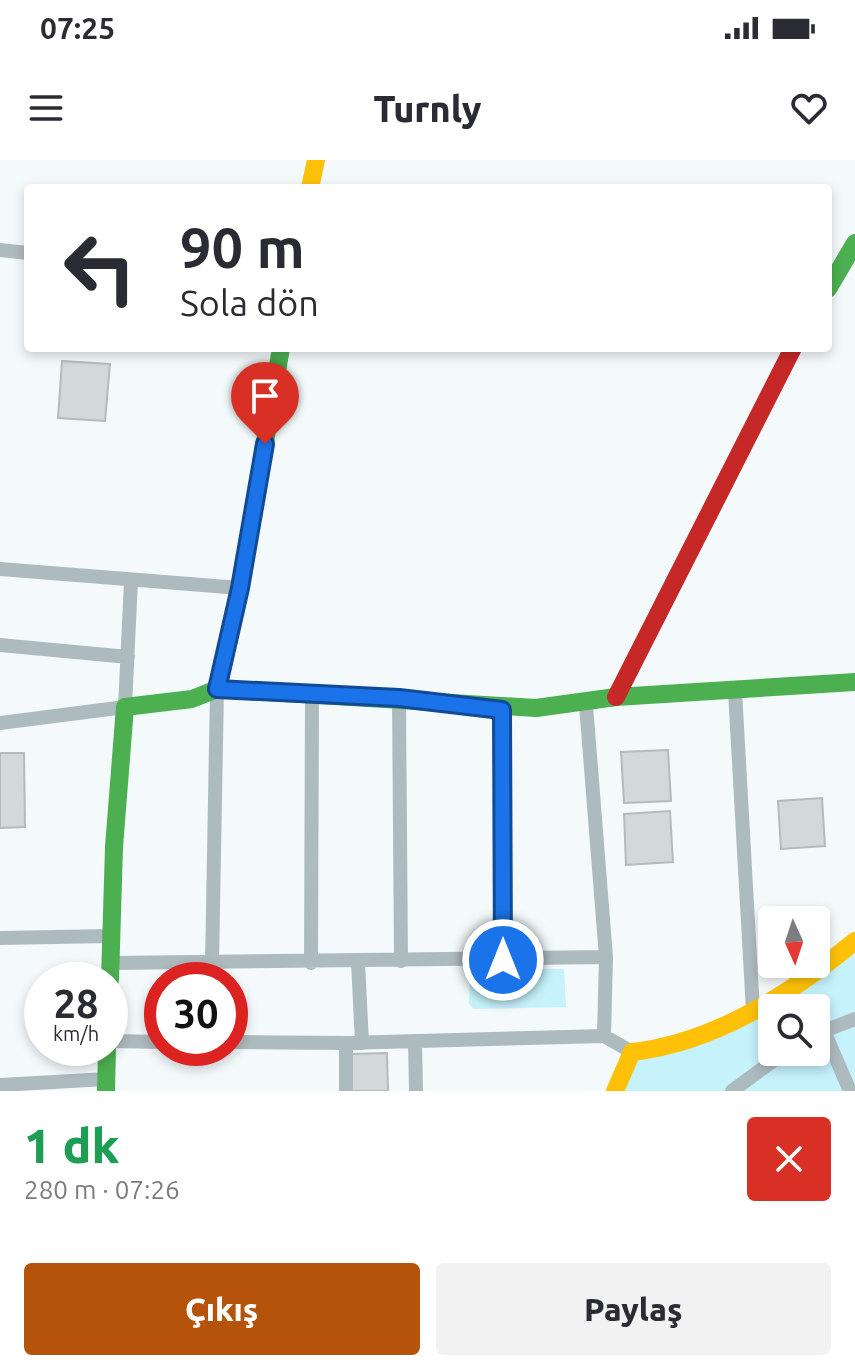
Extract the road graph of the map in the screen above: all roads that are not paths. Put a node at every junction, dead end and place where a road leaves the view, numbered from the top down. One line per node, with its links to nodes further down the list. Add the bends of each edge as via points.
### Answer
1 (316, 160): 2 (main road)
2 (311, 184)
3 (855, 243): 6 (main road)
4 (0, 250): 5 (street)
5 (24, 253)
6 (832, 282)
7 (280, 352): 11 (main road)
8 (791, 352): 18 (main road)
9 (0, 569): 10 (street)
10 (131, 581): 11 (street); 13 (street)
11 (240, 588): 15 (main road)
12 (0, 645): 13 (street)
13 (128, 657): 21 (street)
14 (855, 682): 16 (main road)
15 (217, 689): 17 (main road); 21 (main road, via 192,699); 31 (street)
16 (735, 691): 18 (main road); 35 (street)
17 (312, 695): 19 (main road); 33 (street)
18 (616, 697): 20 (main road)
19 (399, 698): 22 (main road); 29 (street)
20 (586, 705): 22 (main road); 27 (street)
21 (125, 707): 23 (street); 24 (main road)
22 (502, 710): 28 (street)
23 (0, 723)
24 (110, 936): 25 (street); 30 (main road)
25 (0, 938)
26 (855, 941): 35 (main road)
27 (606, 957): 28 (street); 38 (street)
28 (503, 960): 29 (street)
29 (401, 961): 32 (street)
30 (110, 962)
31 (212, 962)
32 (358, 962): 33 (street); 41 (street)
33 (311, 963): 34 (street)
34 (248, 964)
35 (753, 1011): 42 (main road, via 656,1052)
36 (855, 1019): 37 (street)
37 (830, 1029)
38 (604, 1036): 39 (street); 42 (street)
39 (415, 1041): 41 (street); 48 (street)
40 (248, 1042): 41 (street)
41 (354, 1043): 47 (street)
42 (632, 1052): 49 (main road)
43 (830, 1052): 51 (street)
44 (766, 1066): 50 (street)
45 (0, 1085): 46 (street)
46 (106, 1085)
47 (346, 1091)
48 (416, 1091)
49 (615, 1091)
50 (732, 1091)
51 (850, 1091)

